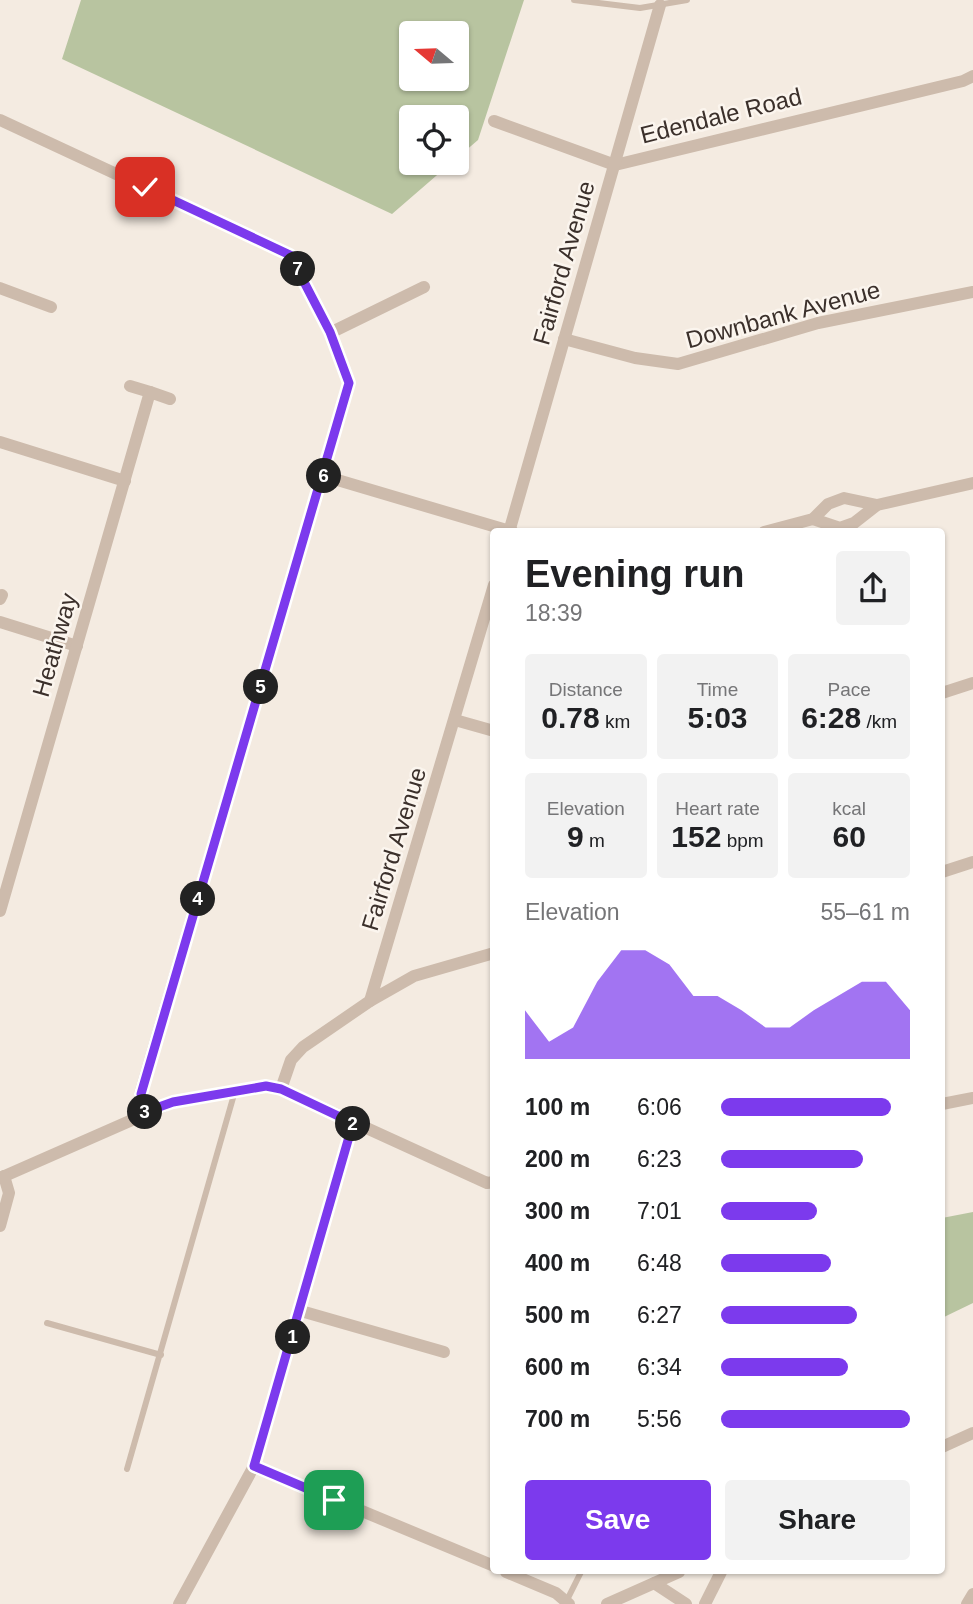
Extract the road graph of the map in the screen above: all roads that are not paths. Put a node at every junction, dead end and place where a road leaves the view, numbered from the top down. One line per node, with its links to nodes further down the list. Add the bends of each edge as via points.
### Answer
1 (575, 0): 4 (lane, via 616,7)
2 (687, 0): 3 (lane)
3 (675, 1): 4 (lane)
4 (660, 5): 8 (street, Fairford Avenue)
5 (970, 80): 8 (street, Edendale Road)
6 (0, 120): 13 (street, via 290,255)
7 (494, 121): 8 (street, Edendale Road)
8 (615, 165): 14 (street, Fairford Avenue)
9 (424, 287): 13 (street)
10 (0, 288): 12 (street)
11 (973, 292): 14 (street, Downbank Avenue, via 818,323 678,365)
12 (51, 307)
13 (330, 332): 19 (street, via 349,383)
14 (564, 339): 25 (street, Fairford Avenue)
15 (130, 386): 16 (street)
16 (150, 392): 17 (street); 20 (street, Heathway)
17 (170, 400)
18 (0, 442): 20 (street)
19 (324, 477): 24 (street); 43 (street, via 141,1094)
20 (125, 481): 29 (street, Heathway)
21 (973, 483): 22 (street)
22 (877, 505): 23 (street, via 844,498 828,504); 23 (street, via 840,528)
23 (813, 519): 26 (street)
24 (496, 528)
25 (511, 528)
26 (779, 528)
27 (490, 599): 32 (street, Fairford Avenue)
28 (0, 622): 29 (street)
29 (77, 646): 36 (street, Heathway)
30 (973, 683): 31 (street)
31 (945, 692)
32 (455, 720): 33 (street); 38 (street, Fairford Avenue)
33 (490, 730)
34 (973, 862): 35 (street)
35 (945, 871)
36 (0, 911)
37 (490, 955): 38 (street, via 414,976)
38 (370, 1001): 40 (street, via 303,1047 291,1060)
39 (235, 1089): 40 (street); 43 (street); 51 (lane)
40 (281, 1089): 44 (street)
41 (973, 1098): 42 (street)
42 (945, 1103)
43 (145, 1112): 45 (street)
44 (353, 1123): 46 (street); 48 (street)
45 (2, 1177): 47 (street, via 9,1193)
46 (490, 1183)
47 (0, 1226)
48 (301, 1311): 50 (street); 54 (street)
49 (47, 1323): 51 (lane)
50 (444, 1352)
51 (161, 1356): 55 (lane)
52 (973, 1433): 53 (street)
53 (945, 1446)
54 (254, 1466): 56 (street); 64 (street)
55 (127, 1469)
56 (490, 1564)
57 (510, 1574): 63 (street)
58 (580, 1574): 63 (lane)
59 (674, 1574): 61 (street)
60 (720, 1574): 67 (street)
61 (654, 1583): 65 (street); 66 (street)
62 (973, 1594): 68 (street)
63 (568, 1602)
64 (178, 1604)
65 (607, 1604)
66 (686, 1604)
67 (705, 1604)
68 (967, 1604)

